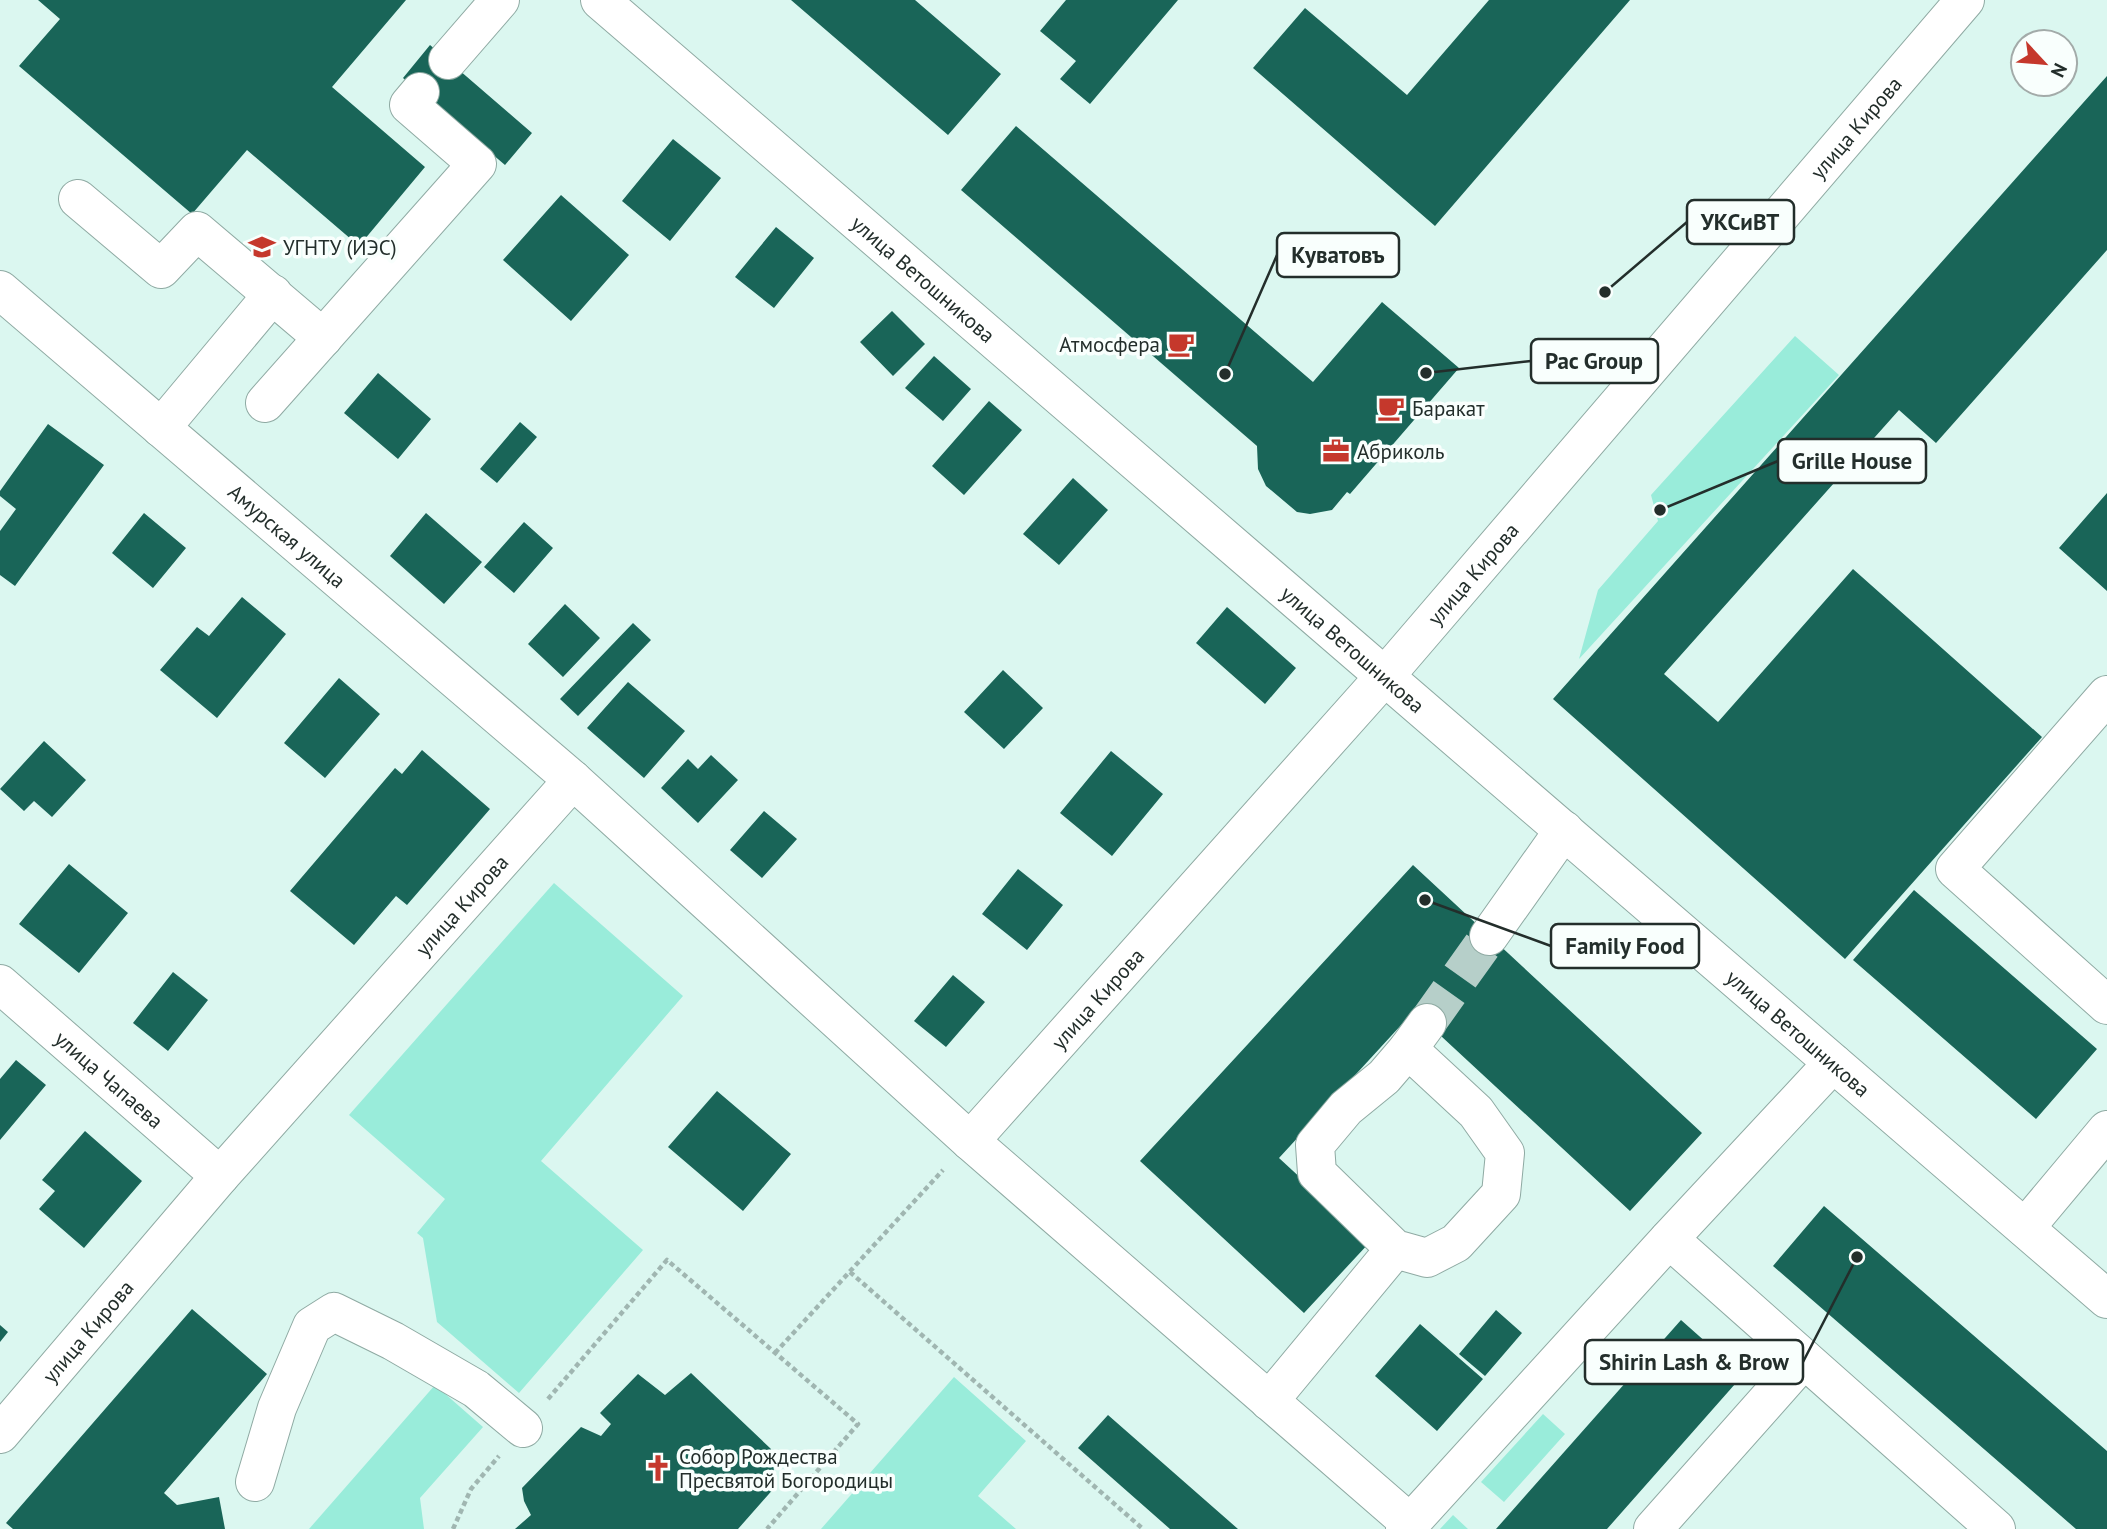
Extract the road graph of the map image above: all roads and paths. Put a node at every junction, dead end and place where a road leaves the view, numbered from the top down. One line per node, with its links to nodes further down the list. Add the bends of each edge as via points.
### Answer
1 (500, 0): 4 (street)
2 (600, 0): 12 (street, улица Ветошникова)
3 (1965, 0): 12 (street, улица Кирова)
4 (448, 60)
5 (420, 92): 9 (street, via 409,105 477,164)
6 (78, 199): 8 (street, via 161,269 197,231)
7 (0, 290): 11 (street, Амурская улица)
8 (273, 294): 9 (street); 11 (street)
9 (323, 338): 10 (street)
10 (265, 403)
11 (161, 428): 14 (street, Амурская улица)
12 (1385, 676): 15 (street, улица Ветошникова); 21 (street, улица Кирова)
13 (2107, 695): 18 (street, via 1955,869)
14 (573, 780): 21 (street); 22 (street, улица Кирова)
15 (1564, 830): 16 (street); 19 (street, улица Ветошникова)
16 (1489, 936)
17 (0, 984): 22 (street, улица Чапаева)
18 (2107, 1005)
19 (1833, 1063): 23 (street, улица Ветошникова); 24 (street)
20 (2107, 1130): 23 (street)
21 (970, 1141): 26 (path); 30 (street)
22 (220, 1176): 32 (street, улица Кирова)
23 (2025, 1228): 27 (street, улица Ветошникова)
24 (1669, 1239): 29 (street); 34 (street)
25 (1395, 1249): 25 (street, via 1427,1258 1456,1243 1501,1194 1505,1153 1418,1036 1315,1145 1317,1173); 30 (street)
26 (850, 1272): 28 (path); 37 (path)
27 (2107, 1299)
28 (775, 1353): 31 (path, via 667,1260); 36 (path, via 858,1424)
29 (1804, 1359): 38 (street); 39 (street)
30 (1269, 1401): 34 (street)
31 (523, 1427): 33 (street, via 476,1389 334,1311 312,1326 277,1408); 35 (path, via 471,1489)
32 (0, 1434)
33 (255, 1482)
34 (1407, 1526)
35 (453, 1529)
36 (767, 1529)
37 (1143, 1529)
38 (1653, 1529)
39 (1996, 1529)

